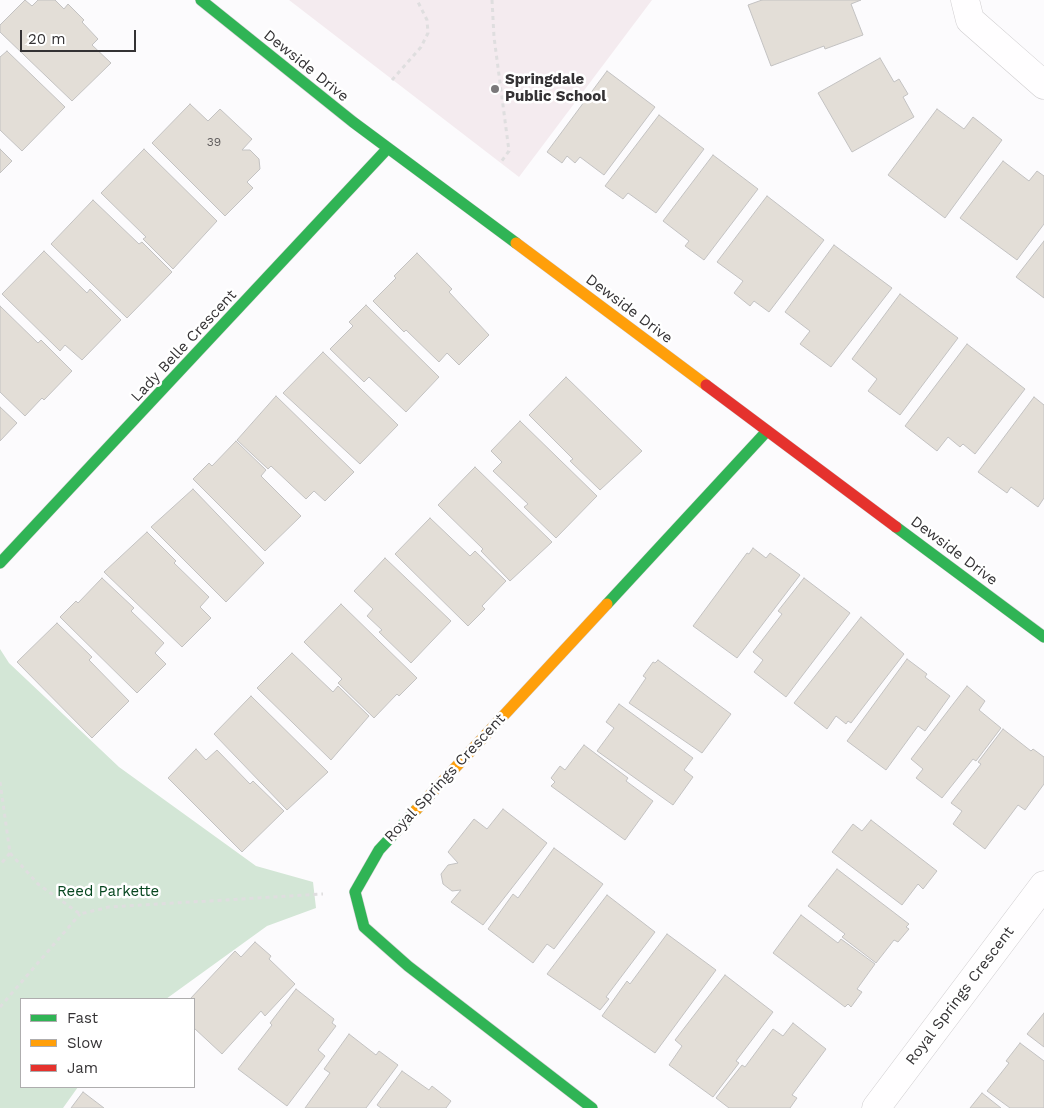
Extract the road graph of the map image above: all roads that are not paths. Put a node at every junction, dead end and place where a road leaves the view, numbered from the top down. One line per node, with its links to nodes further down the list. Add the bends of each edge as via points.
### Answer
1 (201, 0): 4 (street, Dewside Drive)
2 (965, 0): 3 (street, via 970,20)
3 (1044, 85)
4 (388, 148): 5 (street, Dewside Drive); 6 (street, Lady Belle Crescent)
5 (768, 431): 7 (street, Dewside Drive); 9 (street, Royal Springs Crescent, via 379,850 355,892 364,927 408,966)
6 (0, 563)
7 (1044, 637)
8 (1044, 885): 10 (street, Royal Springs Crescent)
9 (592, 1108)
10 (876, 1108)

